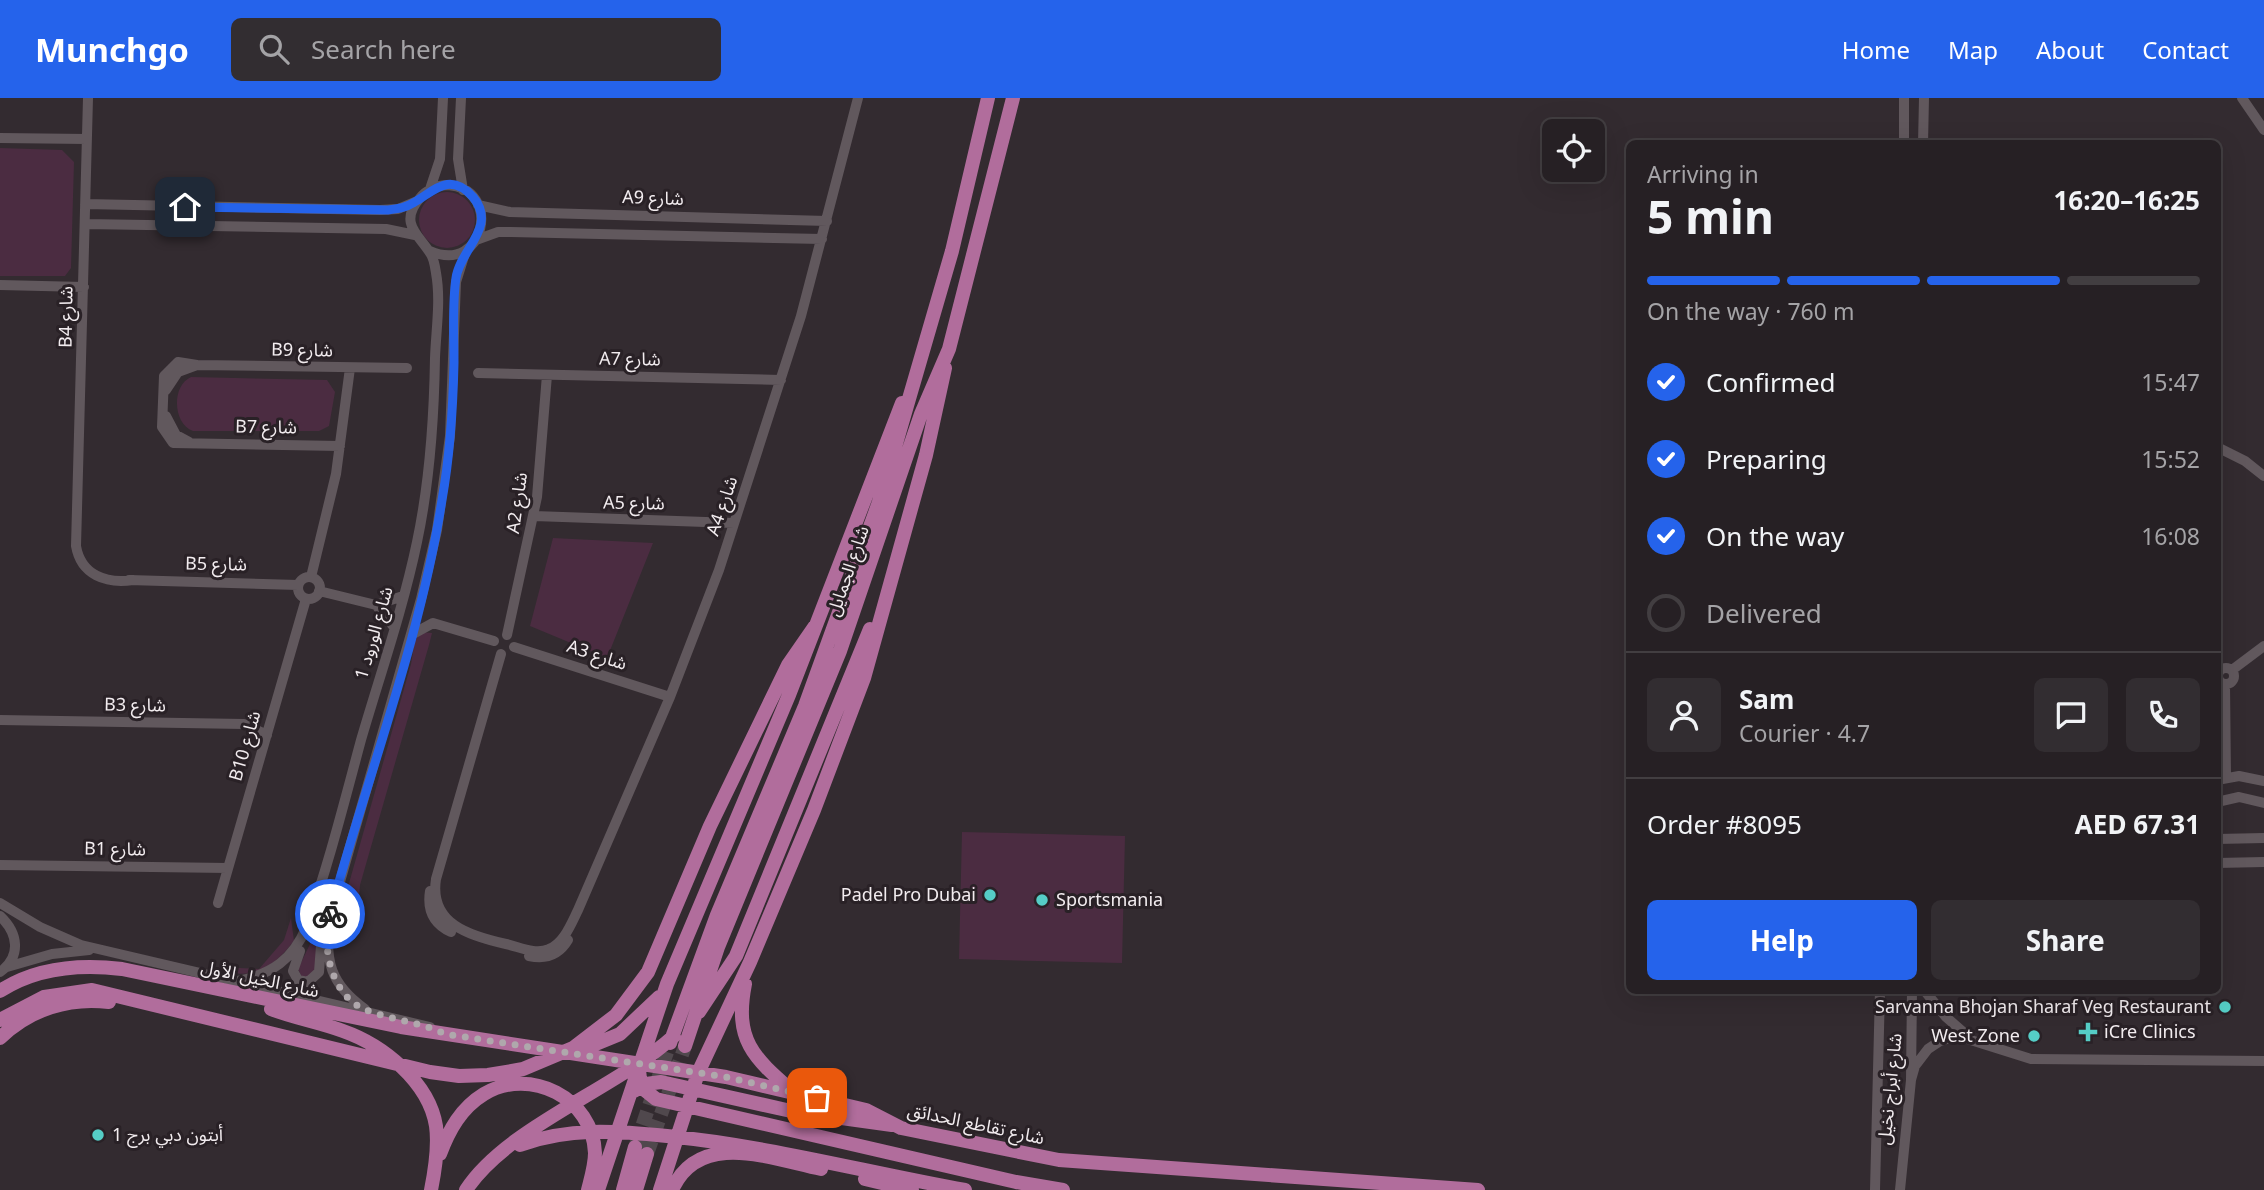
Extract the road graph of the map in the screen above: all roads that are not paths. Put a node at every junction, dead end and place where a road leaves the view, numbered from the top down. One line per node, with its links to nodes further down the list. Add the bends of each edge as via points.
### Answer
1 (88, 98): 12 (street, B4 شارع)
2 (443, 98): 15 (street, via 440,159)
3 (461, 98): 16 (street, via 458,159)
4 (858, 98): 20 (street, A4 شارع)
5 (988, 98): 30 (main road, شارع الجمايل, via 952,251)
6 (1013, 98): 29 (main road, شارع الجمايل)
7 (1903, 98): 13 (street)
8 (1924, 98): 14 (street)
9 (2242, 98): 10 (street)
10 (2264, 130)
11 (0, 138): 12 (street)
12 (87, 139): 18 (street, B4 شارع)
13 (1904, 140)
14 (1923, 140)
15 (430, 189): 16 (street, via 450,185); 17 (street)
16 (463, 190): 19 (street)
17 (417, 201): 18 (street, via 380,210); 22 (street, via 412,218)
18 (85, 204): 21 (street, B4 شارع)
19 (478, 205): 20 (street, A9 شارع, via 510,212); 24 (street, via 481,226)
20 (827, 221): 23 (street, A4 شارع)
21 (85, 224): 22 (street, via 386,229); 28 (street, B4 شارع)
22 (415, 235): 26 (street)
23 (822, 239): 24 (street, A9 شارع, via 505,232); 35 (street, A4 شارع)
24 (476, 240): 25 (street, شارع الورود 1)
25 (466, 250): 26 (street, via 448,256); 48 (street, شارع الورود 1, via 456,282 448,460)
26 (430, 251): 46 (street, شارع الورود 1, via 437,289 432,434 422,519)
27 (0, 285): 28 (street)
28 (84, 287): 43 (street, B4 شارع, via 78,555 88,570 104,580)
29 (948, 349): 50 (main road, via 926,455); 98 (main road, شارع الجمايل, via 920,414 840,651 718,947)
30 (918, 362): 52 (main road); 97 (main road, شارع الجمايل, via 897,449 848,594)
31 (350, 368): 32 (street, B9 شارع); 36 (street, B9 شارع, via 186,367 174,376 166,394 162,427 168,439 179,444); 37 (street)
32 (407, 368)
33 (478, 373): 34 (street, A7 شارع)
34 (547, 375): 35 (street, A7 شارع); 40 (street, A2 شارع)
35 (781, 380): 41 (street, A4 شارع)
36 (192, 442): 37 (street, B7 شارع)
37 (340, 446): 42 (street)
38 (2221, 449): 39 (street)
39 (2264, 476)
40 (534, 516): 41 (street, A5 شارع); 55 (street, A2 شارع)
41 (734, 523): 61 (street, A4 شارع)
42 (312, 578): 44 (street, via 303,578); 45 (street)
43 (132, 580): 44 (street, B5 شارع)
44 (298, 585): 47 (street, via 299,594)
45 (319, 591): 47 (street); 49 (street)
46 (403, 597): 49 (street); 53 (street, شارع الورود 1)
47 (306, 599): 63 (street, B10 شارع)
48 (421, 600): 51 (street); 54 (street, شارع الورود 1)
49 (376, 605): 53 (street)
50 (880, 611): 83 (main road, via 867,667 833,763); 111 (main road, via 746,934 712,997 662,1048)
51 (433, 623): 54 (street); 56 (street)
52 (815, 625): 86 (main road); 93 (main road, via 788,665 634,995 596,1033 561,1054 523,1069 488,1075 430,1072 92,990 44,997)
53 (394, 626): 79 (street, شارع الورود 1)
54 (411, 635): 81 (street, شارع الورود 1)
55 (507, 635): 56 (street); 58 (street)
56 (494, 641): 59 (street)
57 (2264, 646): 60 (street)
58 (514, 648): 59 (street); 61 (street, A3 شارع)
59 (501, 654): 61 (street, A4 شارع, via 429,902 445,929 521,953 548,957 563,948 573,931)
60 (2224, 667): 64 (street, via 2234,680 2225,684)
61 (670, 697)
62 (0, 720): 63 (street, B3 شارع, via 236,724)
63 (267, 735): 76 (street, B10 شارع)
64 (2222, 758): 65 (street)
65 (2222, 779): 66 (street)
66 (2264, 781)
67 (2221, 801): 68 (street, via 2239,797)
68 (2264, 803)
69 (2264, 838): 71 (street)
70 (2221, 839): 71 (street)
71 (2231, 839): 74 (street)
72 (2264, 862): 74 (street)
73 (2221, 863): 74 (street)
74 (2231, 863)
75 (1, 865): 76 (street, B1 شارع)
76 (228, 868): 77 (street, B10 شارع)
77 (218, 903)
78 (0, 904): 82 (street, via 63,939)
79 (313, 908): 81 (street, via 310,930 293,966 295,976 303,982 313,981 319,972); 85 (street, شارع الورود 1, via 293,954 273,969)
80 (0, 916): 84 (street, via 8,923 16,945 14,957)
81 (328, 920): 92 (street, شارع الورود 1, via 330,967 344,991)
82 (99, 950): 84 (street, via 52,954); 85 (street)
83 (750, 962): 103 (main road); 107 (main road, via 741,1008 743,1033 759,1062)
84 (4, 969)
85 (239, 981): 92 (street)
86 (667, 984): 99 (main road, via 651,1007 620,1034); 101 (main road)
87 (0, 990): 91 (main road, شارع الخيل الأول, via 38,974 94,965)
88 (1880, 994): 125 (street, شارع أبراج نخيل)
89 (1912, 994): 104 (street, شارع أبراج نخيل)
90 (1927, 994): 96 (street)
91 (247, 996): 94 (main road, شارع الخيل الأول); 102 (main road, via 277,1011 358,1037)
92 (365, 1009): 94 (street)
93 (0, 1020)
94 (445, 1034): 99 (main road, شارع الخيل الأول)
95 (0, 1038): 102 (main road, via 48,1008 92,1000)
96 (1970, 1038): 100 (street, via 2031,1059); 104 (street, via 1952,1037 1933,1044 1918,1060)
97 (670, 1043)
98 (685, 1046)
99 (568, 1052): 101 (main road, شارع الخيل الأول)
100 (2264, 1062)
101 (639, 1065): 103 (main road, شارع تقاطع الحدائق); 105 (main road); 108 (main road)
102 (404, 1071): 112 (main road, via 432,1111)
103 (698, 1073): 106 (main road); 107 (main road, شارع تقاطع الحدائق)
104 (1911, 1080): 126 (street, شارع أبراج نخيل)
105 (641, 1087): 106 (main road, via 661,1082); 108 (main road); 109 (main road, via 656,1098)
106 (691, 1089): 109 (main road); 110 (main road, via 791,1111)
107 (793, 1092): 110 (main road, شارع تقاطع الحدائق, via 866,1110)
108 (626, 1101): 116 (main road)
109 (685, 1104): 119 (main road); 123 (main road)
110 (892, 1125): 124 (main road, شارع تقاطع الحدائق, via 1077,1162)
111 (506, 1150): 114 (main road, via 481,1170); 122 (main road, via 572,1132 630,1133 752,1146)
112 (435, 1169): 113 (main road); 115 (main road, via 453,1124 467,1107 505,1084 527,1083 550,1088 583,1114 595,1152)
113 (431, 1190)
114 (466, 1190)
115 (588, 1190)
116 (598, 1190)
117 (623, 1190): 118 (main road, via 641,1150)
118 (636, 1190)
119 (660, 1190)
120 (672, 1190): 121 (main road, via 692,1164 724,1152)
121 (912, 1190)
122 (965, 1190)
123 (1063, 1190)
124 (1478, 1190)
125 (1875, 1190)
126 (1900, 1190)

